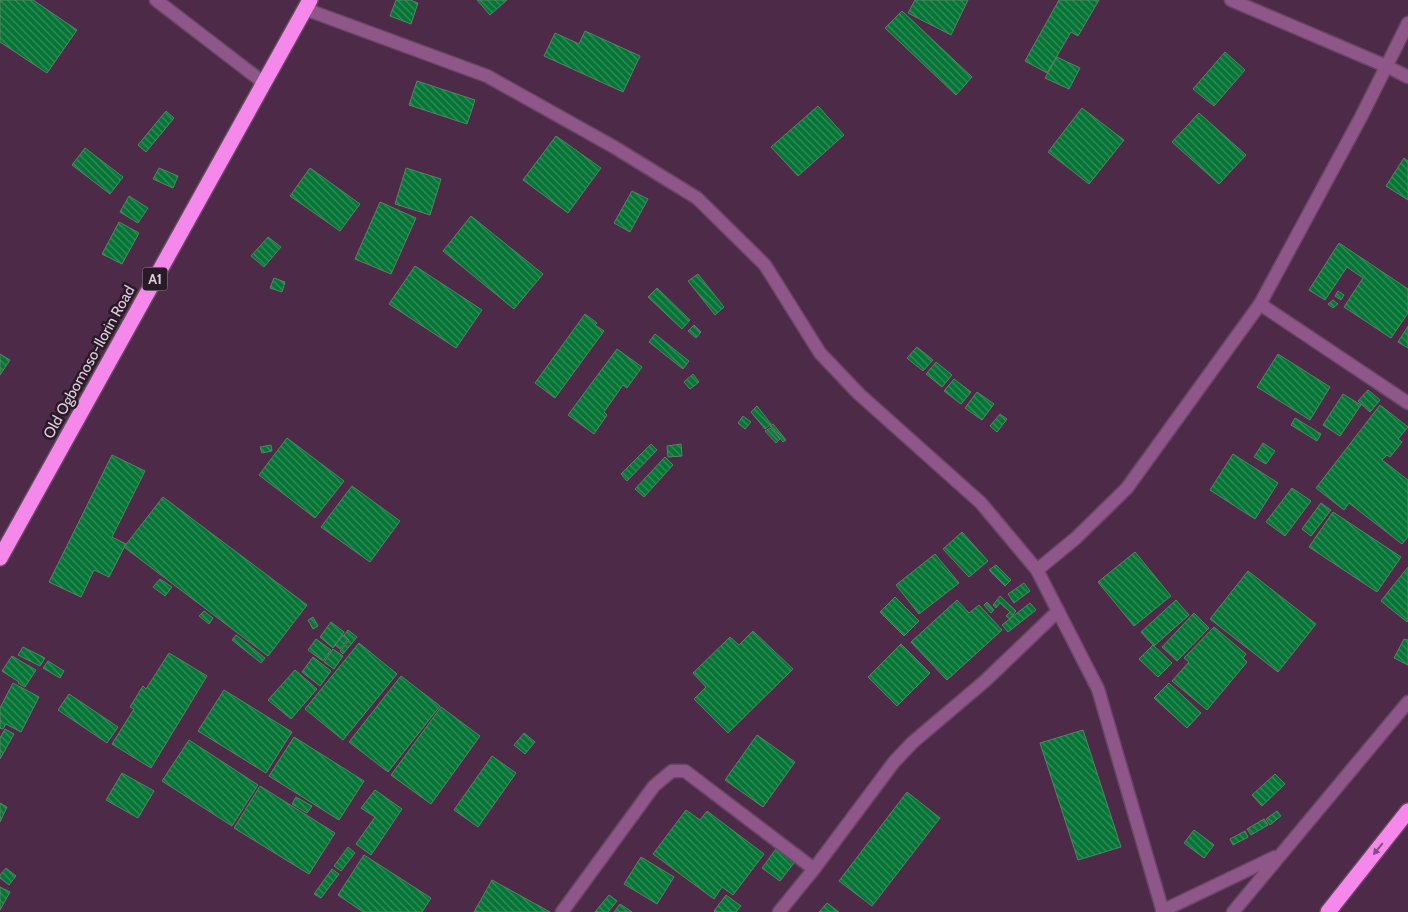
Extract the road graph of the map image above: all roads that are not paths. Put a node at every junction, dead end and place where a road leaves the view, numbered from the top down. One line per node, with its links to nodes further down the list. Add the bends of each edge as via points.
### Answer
1 (156, 0): 7 (street)
2 (1232, 0): 5 (street)
3 (308, 5): 7 (highway, Old Ogbomoso-Ilorin Road / A1); 11 (street, via 487,76 697,198 765,265 820,352 859,394 981,503)
4 (1408, 23): 5 (street)
5 (1386, 66): 6 (street); 8 (street)
6 (1408, 77)
7 (264, 83): 10 (highway, Old Ogbomoso-Ilorin Road / A1)
8 (1260, 304): 9 (street); 11 (street, via 1126,488 1076,538)
9 (1408, 403)
10 (0, 558)
11 (1037, 570): 12 (street)
12 (1058, 611): 16 (street, via 894,762); 19 (street, via 1098,688)
13 (1408, 702): 15 (street)
14 (1408, 811): 21 (highway, one-way to 21)
15 (1280, 855): 19 (street); 20 (street)
16 (814, 869): 17 (street, via 685,771 672,771 654,786); 18 (street)
17 (562, 912)
18 (779, 912)
19 (1162, 912)
20 (1233, 912)
21 (1328, 912)

